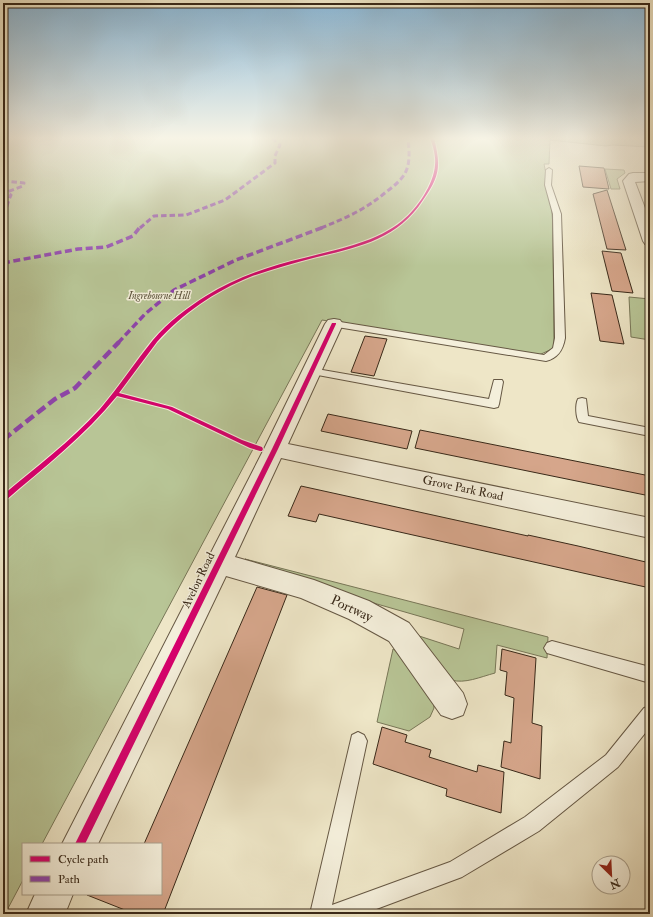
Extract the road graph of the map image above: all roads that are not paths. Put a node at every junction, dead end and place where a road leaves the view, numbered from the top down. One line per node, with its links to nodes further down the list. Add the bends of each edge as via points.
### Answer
1 (548, 181): 4 (lane, via 557,214 560,338 558,349 546,358)
2 (629, 181): 3 (street)
3 (650, 241)
4 (334, 324): 5 (street, Avelon Road)
5 (311, 371): 6 (lane, via 494,404); 9 (street, Avelon Road)
6 (498, 382)
7 (582, 402): 8 (lane, via 583,419)
8 (650, 432)
9 (275, 448): 10 (street, Grove Park Road); 11 (street, Avelon Road)
10 (650, 528)
11 (218, 563): 14 (street, Portway, via 305,588 359,610 399,632); 17 (street, Avelon Road)
12 (552, 648): 13 (lane)
13 (650, 675)
14 (452, 704)
15 (650, 714): 21 (lane, via 612,761 532,824 455,870)
16 (358, 741): 20 (lane)
17 (80, 843)
18 (54, 895): 19 (street)
19 (45, 914)
20 (320, 914)
21 (336, 914)

